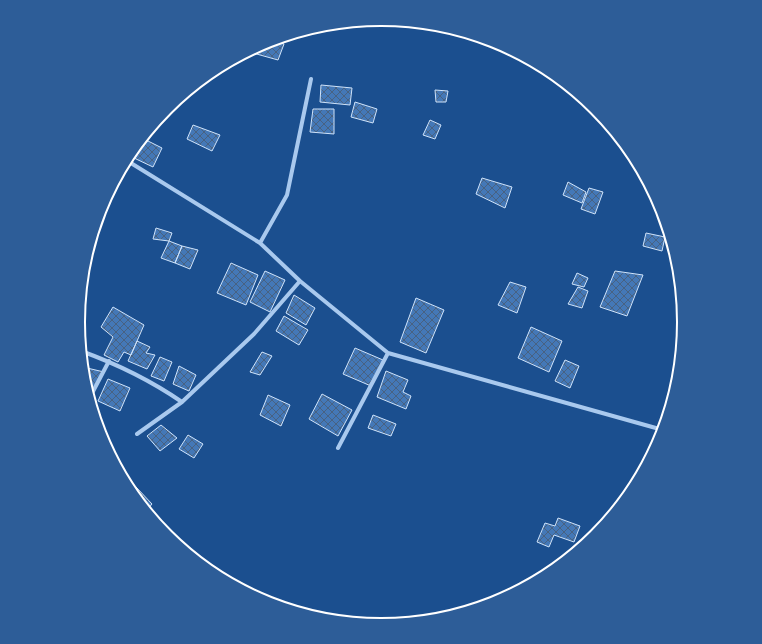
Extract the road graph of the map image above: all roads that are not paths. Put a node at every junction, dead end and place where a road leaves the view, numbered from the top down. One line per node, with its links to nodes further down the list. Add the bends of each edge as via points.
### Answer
1 (310, 79): 3 (street, via 287,195)
2 (132, 163): 3 (street)
3 (260, 243): 4 (street)
4 (300, 281): 5 (street); 9 (street, via 254,334)
5 (388, 352): 10 (street); 12 (street)
6 (87, 353): 7 (street)
7 (109, 361): 8 (street); 9 (street, via 156,384)
8 (93, 391)
9 (182, 402): 11 (street)
10 (657, 428)
11 (138, 434)
12 (338, 448)

